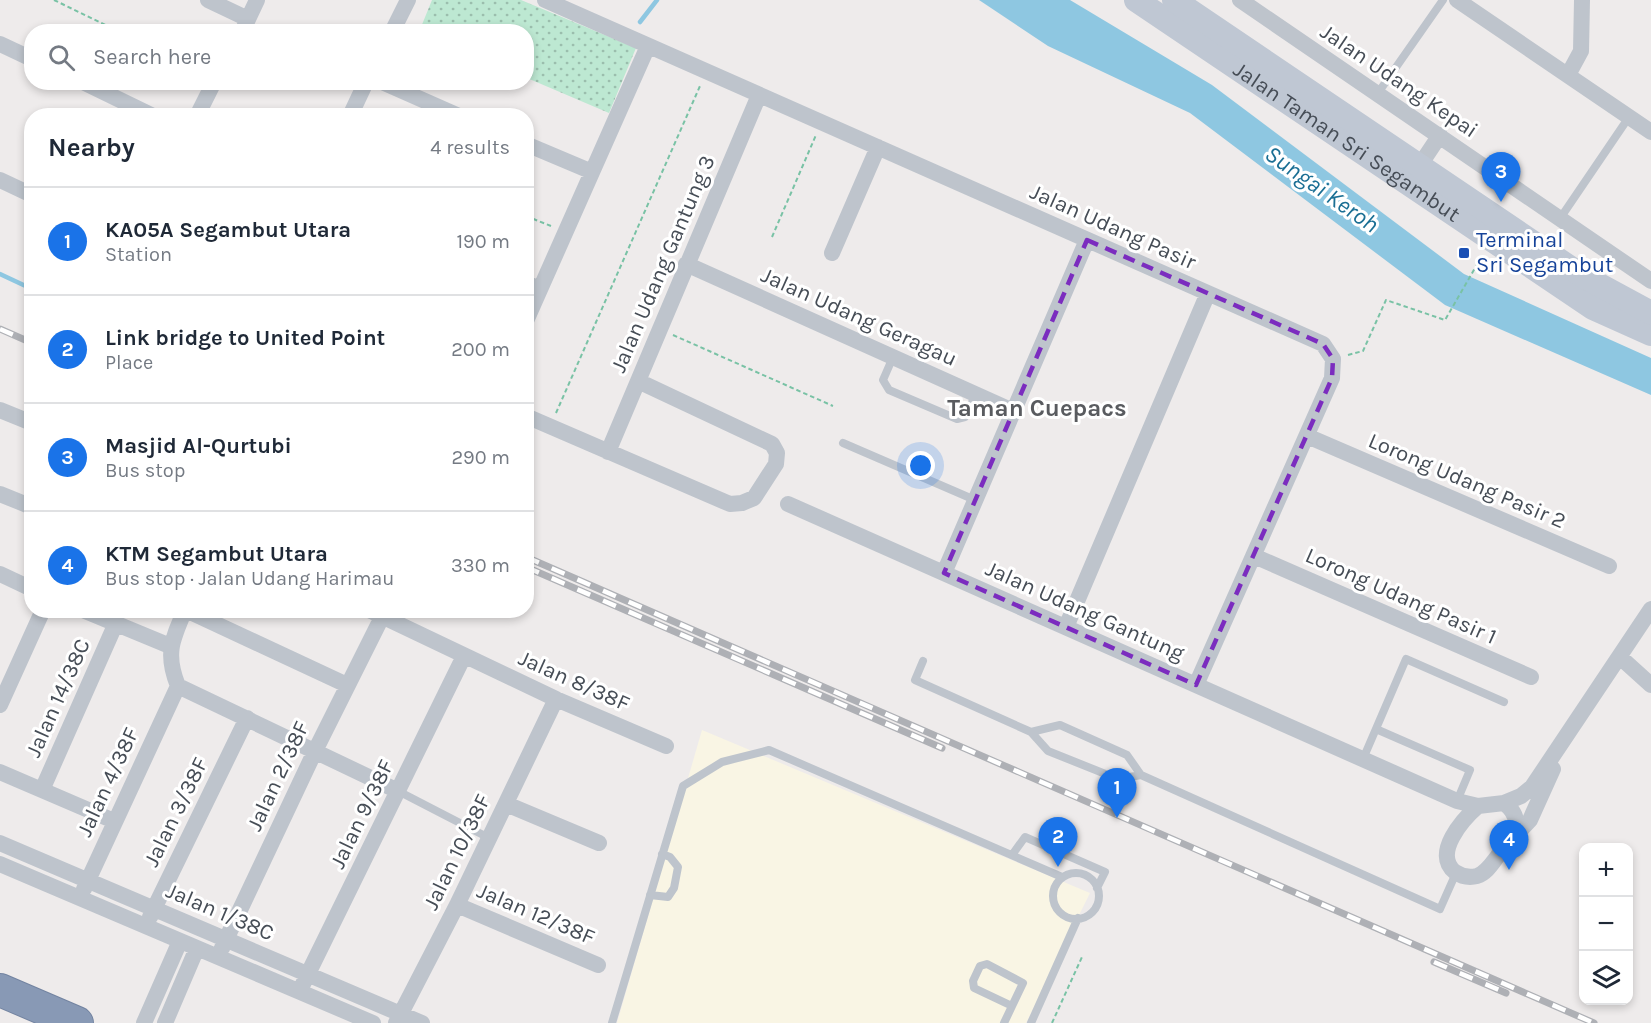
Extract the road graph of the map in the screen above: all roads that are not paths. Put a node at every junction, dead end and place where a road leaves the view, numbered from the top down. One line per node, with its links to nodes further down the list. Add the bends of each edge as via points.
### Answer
1 (208, 0): 11 (street)
2 (258, 0): 12 (street)
3 (408, 0): 13 (street)
4 (545, 0): 15 (street, Jalan Udang Pasir)
5 (1136, 0): 45 (street, Jalan Taman Sri Segambut, via 1593,308)
6 (1174, 0): 33 (street, Jalan Taman Sri Segambut)
7 (1240, 0): 22 (street, Jalan Udang Kepai)
8 (1443, 0): 22 (lane)
9 (1457, 0): 17 (street)
10 (1582, 0): 17 (street, via 1581,51)
11 (244, 24)
12 (246, 24)
13 (396, 24)
14 (0, 44): 16 (street)
15 (648, 45): 23 (street, Jalan Udang Pasir); 34 (street)
16 (24, 55)
17 (1568, 75): 28 (street)
18 (99, 90): 24 (street)
19 (210, 90): 25 (street)
20 (362, 90): 26 (street)
21 (400, 90): 27 (street)
22 (1378, 93): 30 (street, Jalan Udang Kepai)
23 (759, 94): 32 (street, Jalan Udang Pasir); 40 (street, Jalan Udang Gantung 3)
24 (137, 108)
25 (201, 108)
26 (354, 108)
27 (441, 108)
28 (1629, 117): 29 (street); 37 (lane)
29 (1651, 132)
30 (1440, 135): 33 (street); 37 (street, Jalan Udang Kepai)
31 (534, 147): 34 (street)
32 (878, 147): 38 (street, Jalan Udang Pasir); 39 (street)
33 (1420, 165): 44 (street, Jalan Taman Sri Segambut, via 1581,274)
34 (590, 171): 42 (street, via 564,232)
35 (0, 180): 36 (street)
36 (24, 191)
37 (1559, 220): 41 (street, Jalan Udang Kepai)
38 (1087, 240): 43 (street, Jalan Udang Pasir); 50 (street)
39 (832, 253)
40 (686, 264): 46 (street, Jalan Udang Geragau); 47 (street, Jalan Udang Gantung 3)
41 (1651, 281)
42 (534, 284)
43 (1208, 293): 53 (street, Jalan Udang Pasir, via 1323,344 1333,359 1332,378); 73 (street)
44 (1651, 313)
45 (1651, 334)
46 (893, 357): 48 (street, Jalan Udang Geragau); 48 (lane, via 882,380 889,390 957,419 966,417)
47 (638, 381): 55 (street, Jalan Udang Gantung 3); 55 (street, via 772,444 777,453 776,464 754,498 729,504)
48 (976, 394): 50 (street, Jalan Udang Geragau)
49 (0, 410): 52 (street)
50 (1013, 411): 57 (street)
51 (534, 419): 55 (street)
52 (24, 420)
53 (1307, 436): 60 (street); 61 (street, Lorong Udang Pasir 2)
54 (843, 443): 57 (lane)
55 (609, 452)
56 (0, 494): 58 (street)
57 (975, 501): 62 (street)
58 (24, 504)
59 (788, 504): 62 (street, Jalan Udang Gantung)
60 (1254, 556): 78 (street, Lorong Udang Pasir 1); 80 (street)
61 (1609, 566)
62 (944, 573): 73 (street, Jalan Udang Gantung)
63 (0, 574): 64 (street)
64 (24, 585)
65 (1651, 609): 76 (street)
66 (39, 618): 85 (street)
67 (102, 618): 72 (street)
68 (182, 618): 74 (street)
69 (203, 618): 79 (street)
70 (373, 618): 79 (street, Jalan 2/38F)
71 (383, 618): 75 (street, Jalan 8/38F)
72 (116, 624): 74 (street); 95 (street, Jalan 14/38C)
73 (1066, 627): 80 (street, Jalan Udang Gantung)
74 (170, 645): 82 (street)
75 (464, 656): 83 (street, Jalan 8/38F); 96 (street, Jalan 9/38F)
76 (1620, 657): 81 (street); 89 (street)
77 (923, 661): 88 (lane, via 915,680)
78 (1531, 677)
79 (348, 685): 91 (street, Jalan 2/38F)
80 (1196, 685): 92 (street, Jalan Udang Gantung)
81 (1651, 685)
82 (178, 686): 86 (street); 101 (street, Jalan 4/38F)
83 (556, 699): 90 (street, Jalan 8/38F); 99 (street, Jalan 10/38F)
84 (1504, 702): 87 (lane, via 1406,659)
85 (0, 705)
86 (247, 718): 91 (street); 116 (street, Jalan 3/38F)
87 (1376, 729): 92 (lane); 97 (lane, via 1470,770)
88 (1031, 732): 94 (lane, via 1048,751 1118,779); 94 (lane, via 1060,725 1127,755)
89 (1566, 738): 98 (street, via 1532,787); 103 (street, via 1530,820)
90 (666, 746)
91 (315, 751): 96 (street); 119 (street, Jalan 2/38F)
92 (1363, 759): 97 (street, Jalan Udang Gantung)
93 (0, 772): 95 (street)
94 (1141, 775): 109 (lane, via 1440,909)
95 (42, 790): 101 (street)
96 (398, 790): 102 (lane); 124 (street, Jalan 9/38F)
97 (1457, 801): 100 (street, Jalan Udang Gantung)
98 (1504, 803): 100 (street); 103 (street, via 1515,815)
99 (506, 804): 102 (street, Jalan 10/38F); 105 (street)
100 (1478, 806): 109 (street, via 1447,846 1447,861)
101 (114, 821): 111 (street, Jalan 4/38F)
102 (489, 838): 115 (street, Jalan 10/38F)
103 (1513, 838): 109 (street, via 1485,872 1470,877)
104 (0, 843): 111 (street, Jalan 1/38C)
105 (599, 843)
106 (662, 854): 107 (lane, via 683,786 722,762 769,750); 113 (lane); 113 (lane, via 678,867 674,888 668,897)
107 (1012, 855): 110 (lane); 112 (lane, via 1025,837 1105,872)
108 (0, 864): 114 (street, Jalan 1/38C)
109 (1456, 873)
110 (1062, 877): 112 (lane, via 1084,874); 117 (lane, via 1054,889 1054,903 1063,915)
111 (87, 880): 114 (street, Jalan 4/38F); 116 (street, Jalan 1/38C)
112 (1097, 888): 117 (lane, via 1096,906)
113 (650, 895): 136 (lane)
114 (80, 898): 118 (street, Jalan 1/38C)
115 (457, 905): 123 (street, Jalan 12/38F); 129 (street, Jalan 10/38F)
116 (154, 908): 118 (street, Jalan 3/38F); 119 (street, Jalan 1/38C)
117 (1078, 918): 138 (lane)
118 (147, 926): 120 (street, Jalan 1/38C)
119 (226, 939): 122 (street, Jalan 2/38F); 124 (street, Jalan 1/38C)
120 (180, 941): 121 (street, Jalan 1/38C); 132 (street)
121 (197, 948): 122 (street, Jalan 1/38C); 133 (street)
122 (218, 957): 126 (street, Jalan 1/38C)
123 (598, 965)
124 (307, 974): 126 (street, Jalan 9/38F); 129 (street, Jalan 1/38C)
125 (0, 990): 131 (highway)
126 (300, 992): 134 (street, Jalan 1/38C)
127 (0, 999): 130 (street)
128 (1012, 1006): 128 (lane, via 974,988 980,966 987,964 1021,980); 137 (lane)
129 (398, 1018): 135 (street, Jalan 1/38C)
130 (53, 1023)
131 (77, 1023)
132 (144, 1023)
133 (165, 1023)
134 (373, 1023)
135 (422, 1023)
136 (612, 1023)
137 (1004, 1023)
138 (1030, 1023)

